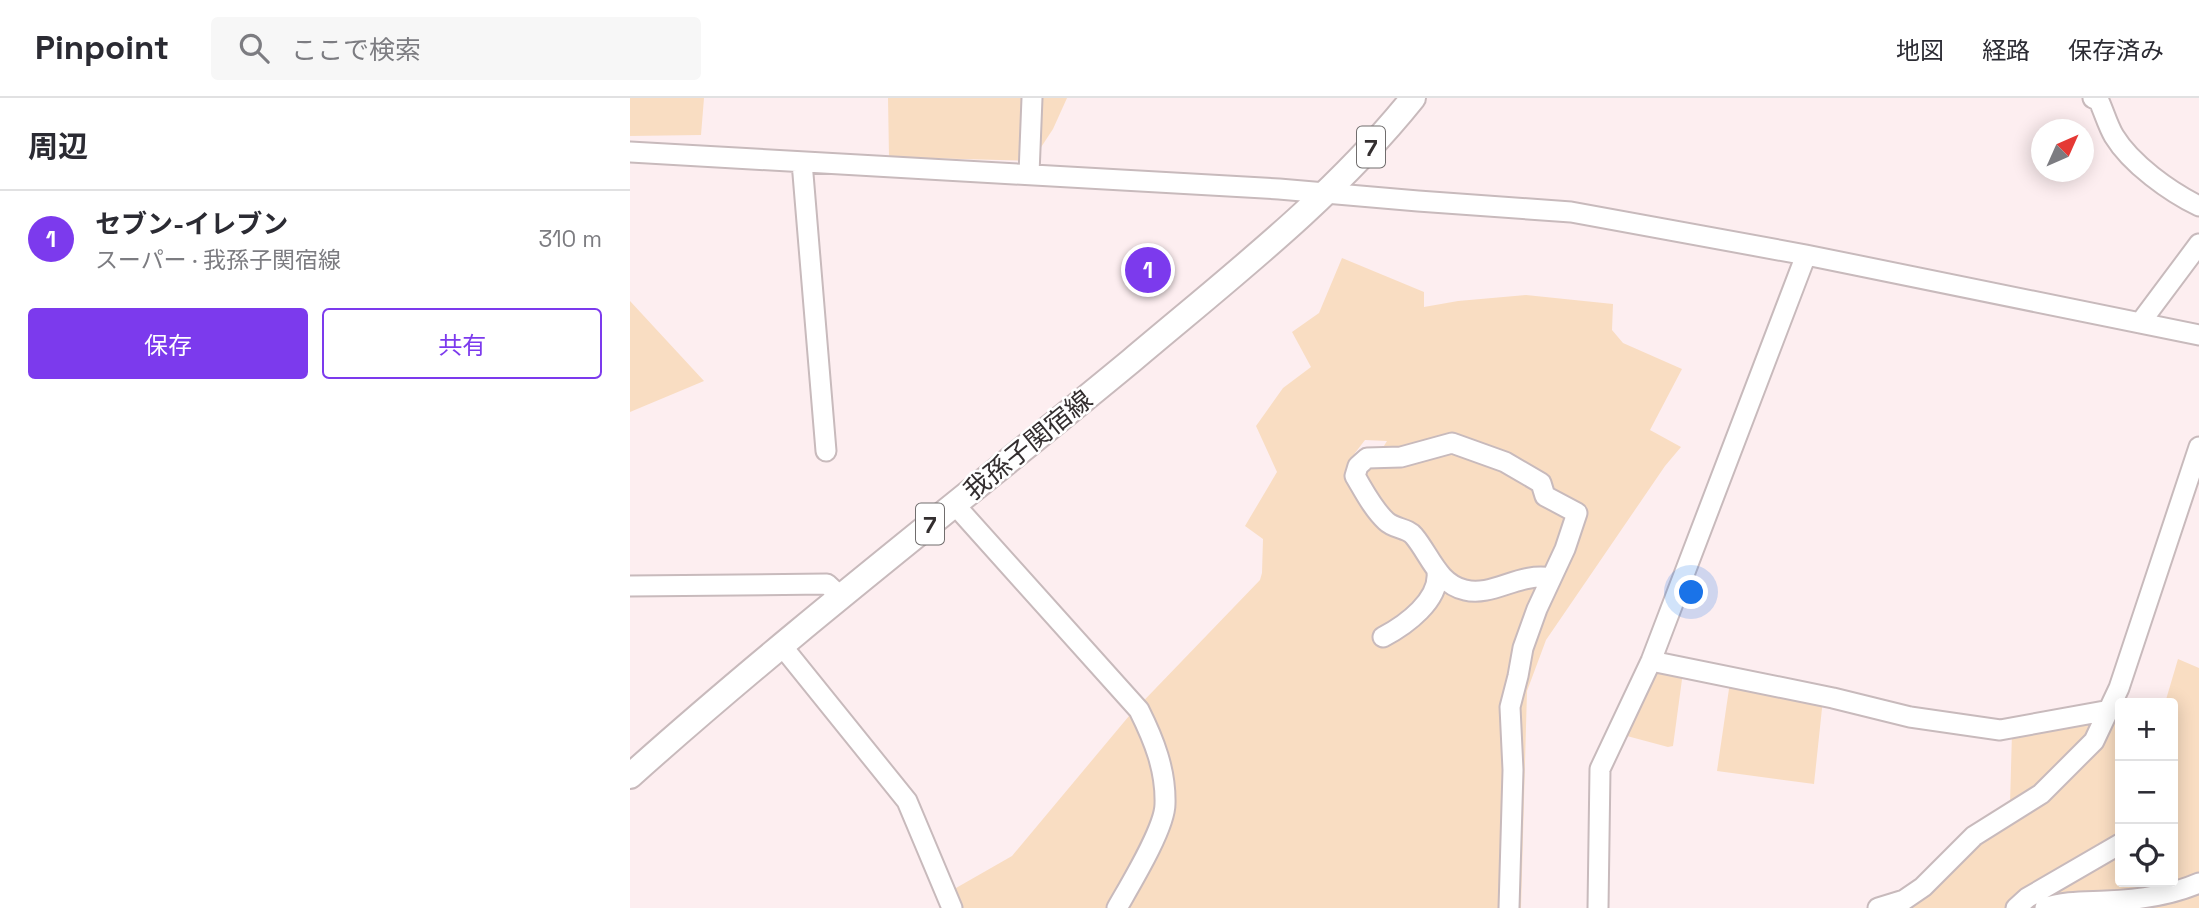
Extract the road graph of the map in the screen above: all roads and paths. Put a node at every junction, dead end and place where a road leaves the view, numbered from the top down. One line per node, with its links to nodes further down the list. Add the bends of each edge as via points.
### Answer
1 (1032, 98): 6 (street)
2 (1413, 98): 7 (main road, 我孫子関宿線 / 7)
3 (2093, 98): 8 (street, via 2099,101 2114,137 2134,159 2169,189)
4 (630, 152): 5 (street)
5 (802, 162): 6 (street); 14 (street)
6 (1029, 174): 7 (street)
7 (1326, 193): 10 (street, via 1571,212); 15 (main road, 我孫子関宿線 / 7)
8 (2199, 206)
9 (2199, 244): 11 (street)
10 (1806, 255): 11 (street); 22 (street)
11 (2140, 323): 12 (street)
12 (2199, 335)
13 (2199, 447): 23 (street)
14 (826, 452)
15 (955, 505): 19 (main road, 我孫子関宿線 / 7); 28 (street, via 1139,710 1154,741 1166,806 1156,835)
16 (1437, 572): 17 (street, via 1466,591 1526,577); 17 (street, via 1413,533 1387,523 1355,476 1367,458 1401,457 1452,443 1505,462 1541,483 1545,496 1577,513); 20 (street, via 1433,594 1411,618)
17 (1551, 578): 29 (street, via 1523,648 1510,707)
18 (630, 586): 19 (street, via 827,584)
19 (841, 596): 21 (main road, 我孫子関宿線 / 7)
20 (1383, 637)
21 (782, 646): 24 (main road, 我孫子関宿線 / 7); 27 (street, via 907,801)
22 (1651, 661): 23 (street, via 1910,717 2000,730); 30 (street, via 1600,769)
23 (2109, 710): 31 (street, via 2094,741 2041,794 1974,836 1923,887 1904,900)
24 (630, 776)
25 (2115, 847): 32 (street)
26 (2199, 883): 33 (street, via 2150,898)
27 (952, 908)
28 (1117, 908)
29 (1509, 908)
30 (1598, 908)
31 (1878, 908)
32 (2016, 908)
33 (2045, 908)

